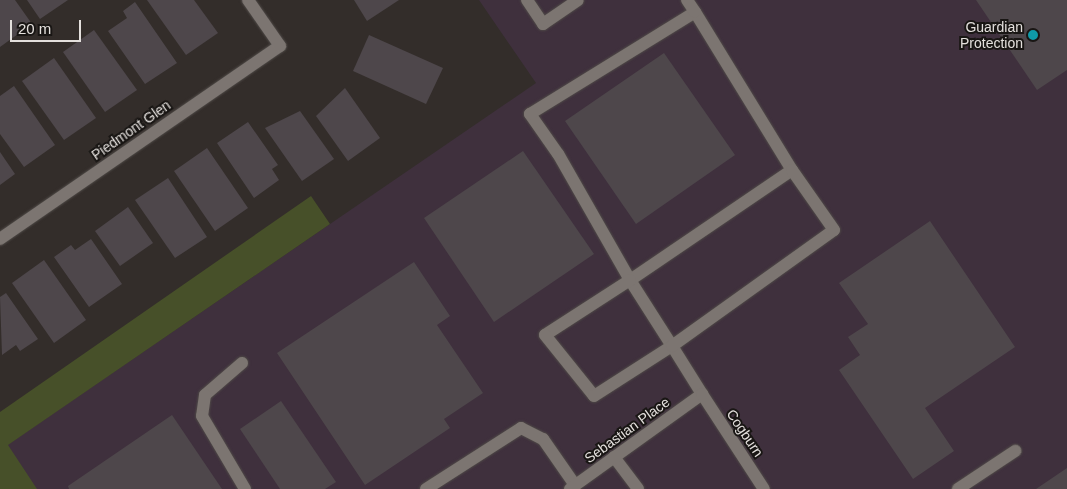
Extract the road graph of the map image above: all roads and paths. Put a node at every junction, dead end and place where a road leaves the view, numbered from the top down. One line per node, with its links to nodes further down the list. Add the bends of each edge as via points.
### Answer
1 (248, 0): 7 (street, Piedmont Glen, via 280,46)
2 (527, 0): 3 (street, via 543,24)
3 (578, 0)
4 (687, 0): 5 (street)
5 (695, 12): 6 (street); 8 (street, Cogburn, via 530,114 558,154)
6 (792, 170): 8 (street); 9 (street, via 834,230)
7 (0, 239)
8 (630, 280): 9 (street, Cogburn); 9 (street, via 545,335 594,396)
9 (672, 346): 11 (street, Cogburn)
10 (242, 363): 15 (street, via 205,395 202,416)
11 (702, 394): 13 (street, Sebastian Place); 18 (street, Cogburn)
12 (1015, 451): 19 (street)
13 (614, 457): 14 (street, Sebastian Place); 17 (street)
14 (573, 487): 16 (street, via 544,439 521,428)
15 (245, 489)
16 (426, 489)
17 (638, 489)
18 (764, 489)
19 (958, 489)

